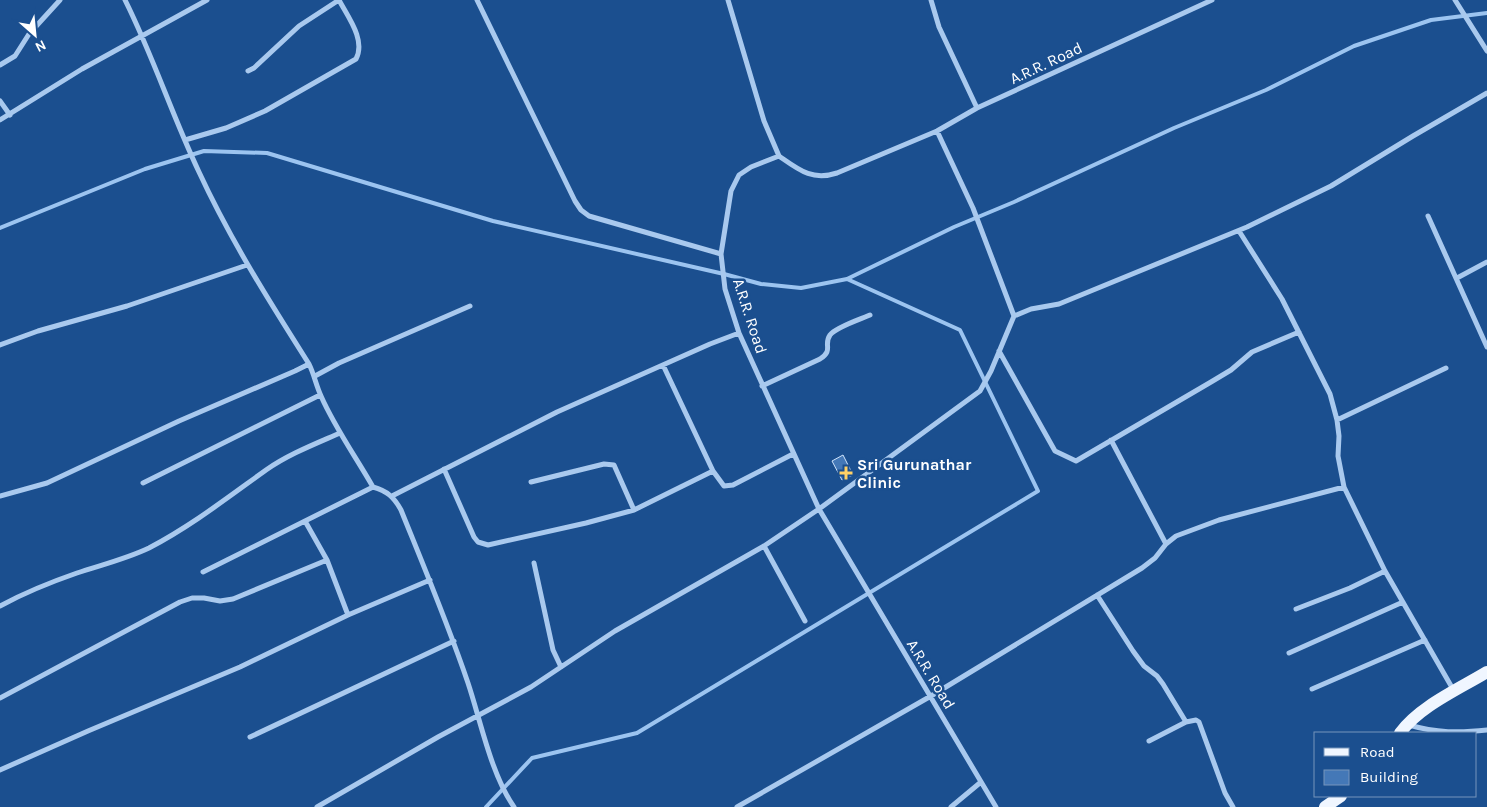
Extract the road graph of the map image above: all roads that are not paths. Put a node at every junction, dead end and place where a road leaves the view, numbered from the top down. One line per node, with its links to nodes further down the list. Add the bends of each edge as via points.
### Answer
1 (60, 0): 12 (street, via 15,56)
2 (125, 0): 10 (street)
3 (207, 0): 10 (street)
4 (339, 0): 13 (street, via 298,26); 20 (street, via 360,42 356,59 265,111 226,128)
5 (477, 0): 24 (street, via 581,210 589,216)
6 (728, 0): 21 (street, via 764,120)
7 (931, 0): 16 (street)
8 (1212, 0): 16 (street, A.R.R. Road)
9 (1455, 0): 11 (street)
10 (143, 36): 17 (street, via 82,69); 20 (street)
11 (1487, 52)
12 (0, 65)
13 (248, 71)
14 (1487, 93): 23 (street, via 1332,186)
15 (0, 101): 17 (street)
16 (977, 108): 19 (street, A.R.R. Road)
17 (10, 115): 18 (street)
18 (0, 120)
19 (937, 131): 21 (street, A.R.R. Road, via 827,176 806,174); 30 (street, via 973,208)
20 (185, 140): 26 (street)
21 (779, 156): 24 (street, A.R.R. Road, via 739,175 731,190)
22 (1428, 216): 27 (street)
23 (1239, 231): 30 (street, via 1059,304); 31 (street)
24 (720, 254): 32 (street, A.R.R. Road, via 725,289)
25 (1487, 262): 27 (street)
26 (247, 265): 33 (street); 36 (street)
27 (1457, 278): 34 (street)
28 (470, 306): 39 (street)
29 (870, 315): 40 (street, via 831,334 826,355)
30 (1014, 316): 35 (street)
31 (1299, 332): 42 (street, via 1330,394); 44 (street, via 1252,352 1231,370)
32 (739, 333): 37 (street); 40 (street, A.R.R. Road)
33 (0, 345)
34 (1487, 347)
35 (999, 351): 44 (street, via 1055,450 1076,461); 54 (street, via 980,391)
36 (309, 364): 39 (street); 52 (street, via 47,483)
37 (663, 365): 46 (street, via 558,412); 47 (street)
38 (1446, 368): 42 (street)
39 (315, 376): 41 (street)
40 (762, 386): 45 (street, A.R.R. Road)
41 (320, 395): 43 (street); 49 (street)
42 (1337, 420): 51 (street, via 1338,456)
43 (340, 433): 50 (street); 66 (street, via 267,470 207,514 149,548 76,573)
44 (1111, 440): 57 (street)
45 (793, 454): 47 (street, via 729,486 724,486); 54 (street, A.R.R. Road)
46 (444, 469): 53 (street); 55 (street, via 474,537 482,544)
47 (713, 471): 55 (street)
48 (531, 482): 55 (street, via 604,464 614,465)
49 (143, 483)
50 (374, 487): 53 (street); 56 (street)
51 (1344, 487): 57 (street, via 1219,520 1176,536); 61 (street)
52 (0, 496)
53 (392, 496): 63 (street)
54 (818, 509): 58 (street); 77 (street, A.R.R. Road)
55 (634, 510)
56 (305, 522): 59 (street); 62 (street)
57 (1166, 544): 64 (street, via 1142,568)
58 (764, 546): 69 (street); 73 (street, via 614,631)
59 (327, 560): 68 (street); 78 (street, via 233,599 220,602 192,598 180,602)
60 (534, 563): 73 (street)
61 (1385, 571): 65 (street); 67 (street)
62 (203, 572)
63 (430, 580): 68 (street); 71 (street)
64 (1097, 595): 77 (street); 80 (street, via 1144,666 1163,684)
65 (1403, 602): 70 (street); 72 (street)
66 (0, 606)
67 (1296, 609)
68 (348, 615): 85 (street, via 240,667)
69 (805, 621)
70 (1425, 640): 75 (street); 76 (street)
71 (454, 641): 79 (street); 83 (street)
72 (1289, 653)
73 (560, 668): 79 (street, via 532,687)
74 (1487, 672): 76 (main road)
75 (1312, 689)
76 (1455, 692): 81 (main road, via 1425,709)
77 (931, 696): 86 (street, A.R.R. Road); 90 (street)
78 (0, 698)
79 (478, 715): 88 (street); 89 (street, via 497,774)
80 (1186, 722): 84 (street); 93 (street, via 1196,720 1202,727)
81 (1403, 729): 82 (street)
82 (1487, 730)
83 (250, 737)
84 (1149, 741)
85 (0, 770)
86 (981, 782): 91 (street); 92 (street, A.R.R. Road)
87 (1340, 797): 94 (main road)
88 (317, 807)
89 (514, 807)
90 (737, 807)
91 (952, 807)
92 (996, 807)
93 (1233, 807)
94 (1325, 807)

